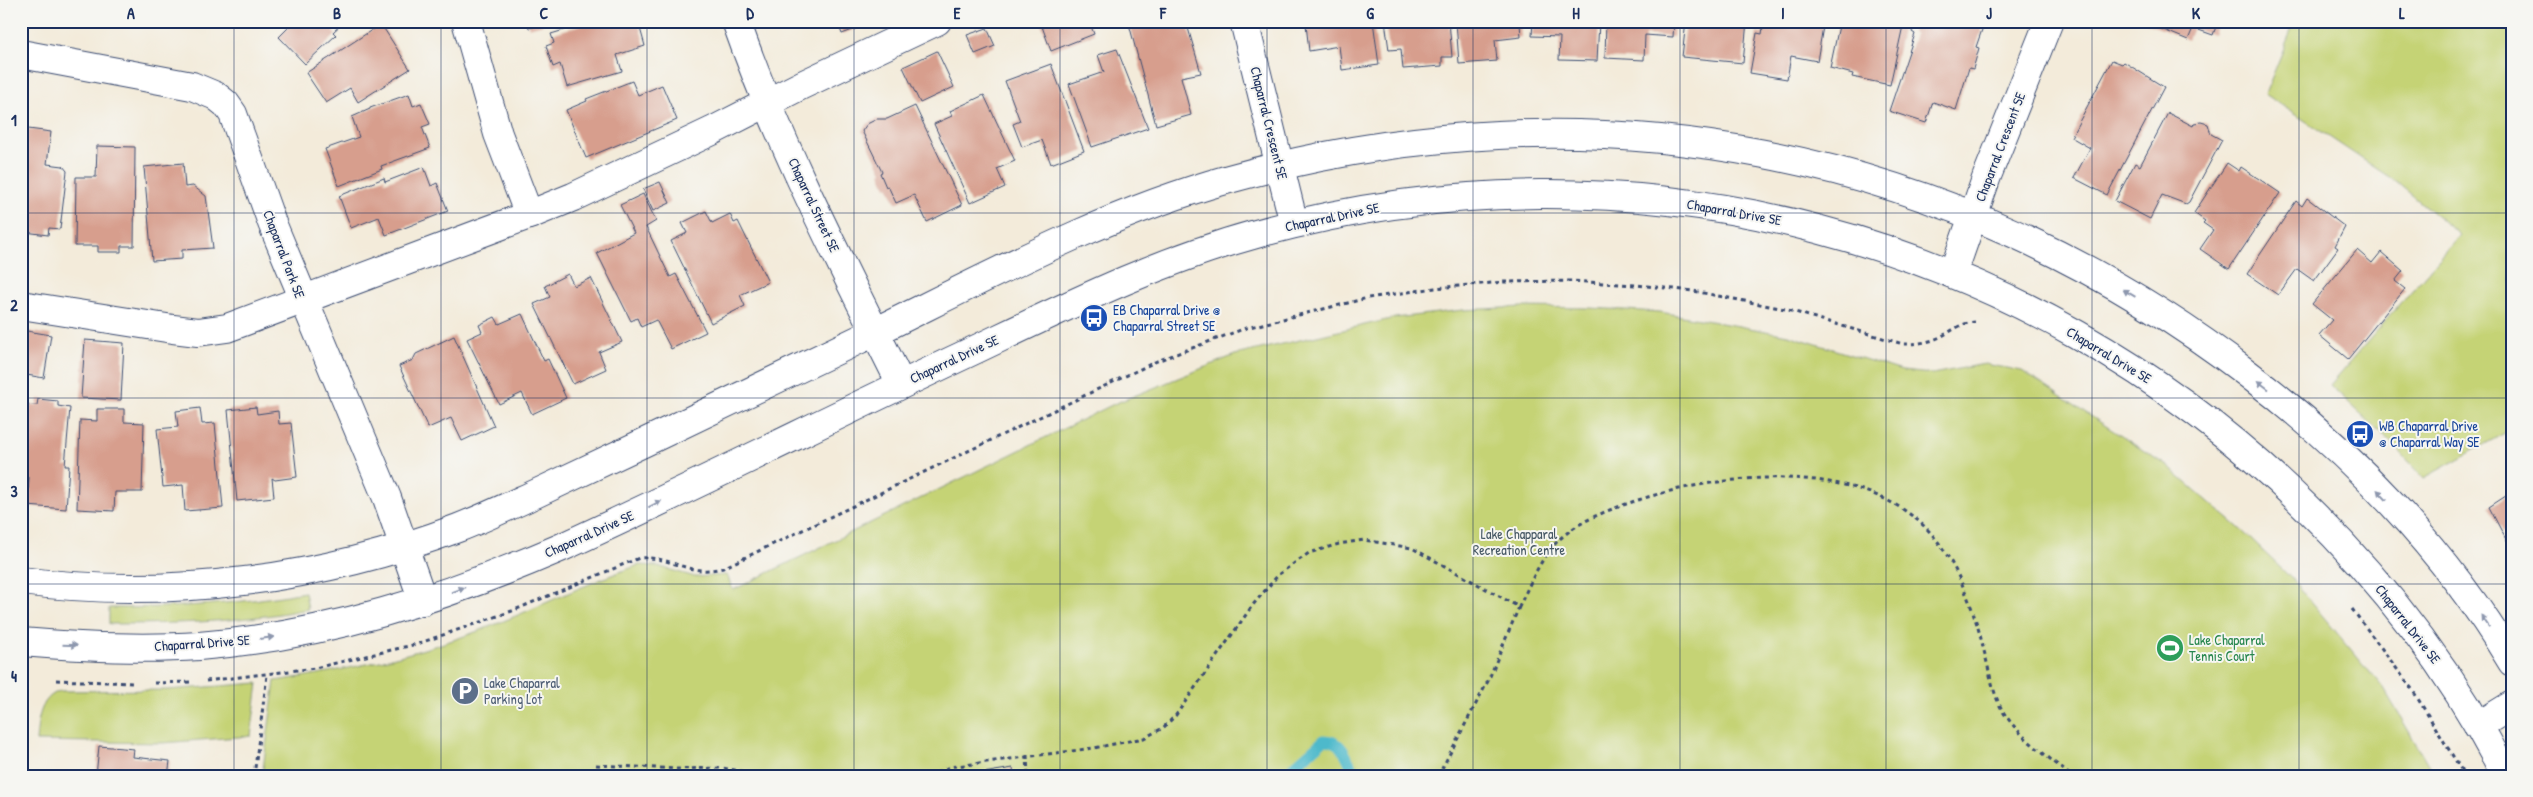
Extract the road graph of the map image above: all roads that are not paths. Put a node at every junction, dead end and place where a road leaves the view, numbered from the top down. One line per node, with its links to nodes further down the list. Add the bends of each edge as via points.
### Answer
1 (466, 21): 9 (street, via 498,134)
2 (736, 21): 7 (street, Chaparral Street SE)
3 (937, 21): 7 (street)
4 (1244, 21): 8 (street, Chaparral Crescent SE)
5 (2050, 21): 10 (street, Chaparral Crescent SE)
6 (21, 54): 13 (street, Chaparral Park SE, via 192,86 226,104 240,130)
7 (766, 103): 9 (street, via 573,197); 15 (street, Chaparral Street SE)
8 (1279, 165): 10 (street, via 1366,147 1448,137 1534,133 1646,138 1723,147 1833,169 1927,197); 11 (street, Chaparral Crescent SE); 15 (street, via 1116,218)
9 (529, 215): 13 (street)
10 (1974, 215): 12 (street, Chaparral Crescent SE); 21 (street, one-way to 10, via 2482,616 2410,525 2359,470 2305,420 2230,360 2166,316 2074,262)
11 (1294, 224): 12 (street, Chaparral Drive SE, via 1446,198 1527,193 1611,195 1717,207 1786,221 1886,248); 16 (street, Chaparral Drive SE, via 1207,249 1137,275)
12 (1953, 273): 23 (street, Chaparral Drive SE, via 2032,309 2128,364 2201,415 2268,470 2322,523 2382,590 2434,657)
13 (303, 302): 14 (street, via 227,328 198,332); 17 (street, Chaparral Park SE)
14 (21, 305)
15 (875, 332): 16 (street, Chaparral Street SE); 17 (street, via 535,494 459,528)
16 (901, 384): 19 (street, Chaparral Drive SE, one-way to 16, via 578,540)
17 (405, 546): 18 (street, via 335,565 246,581); 19 (street, Chaparral Park SE)
18 (22, 589)
19 (423, 602): 20 (street, Chaparral Drive SE, one-way to 19, via 128,648 220,644 325,628)
20 (21, 642)
21 (2512, 662)
22 (2512, 705): 23 (street)
23 (2478, 726): 24 (street, Chaparral Drive SE)
24 (2506, 776)

